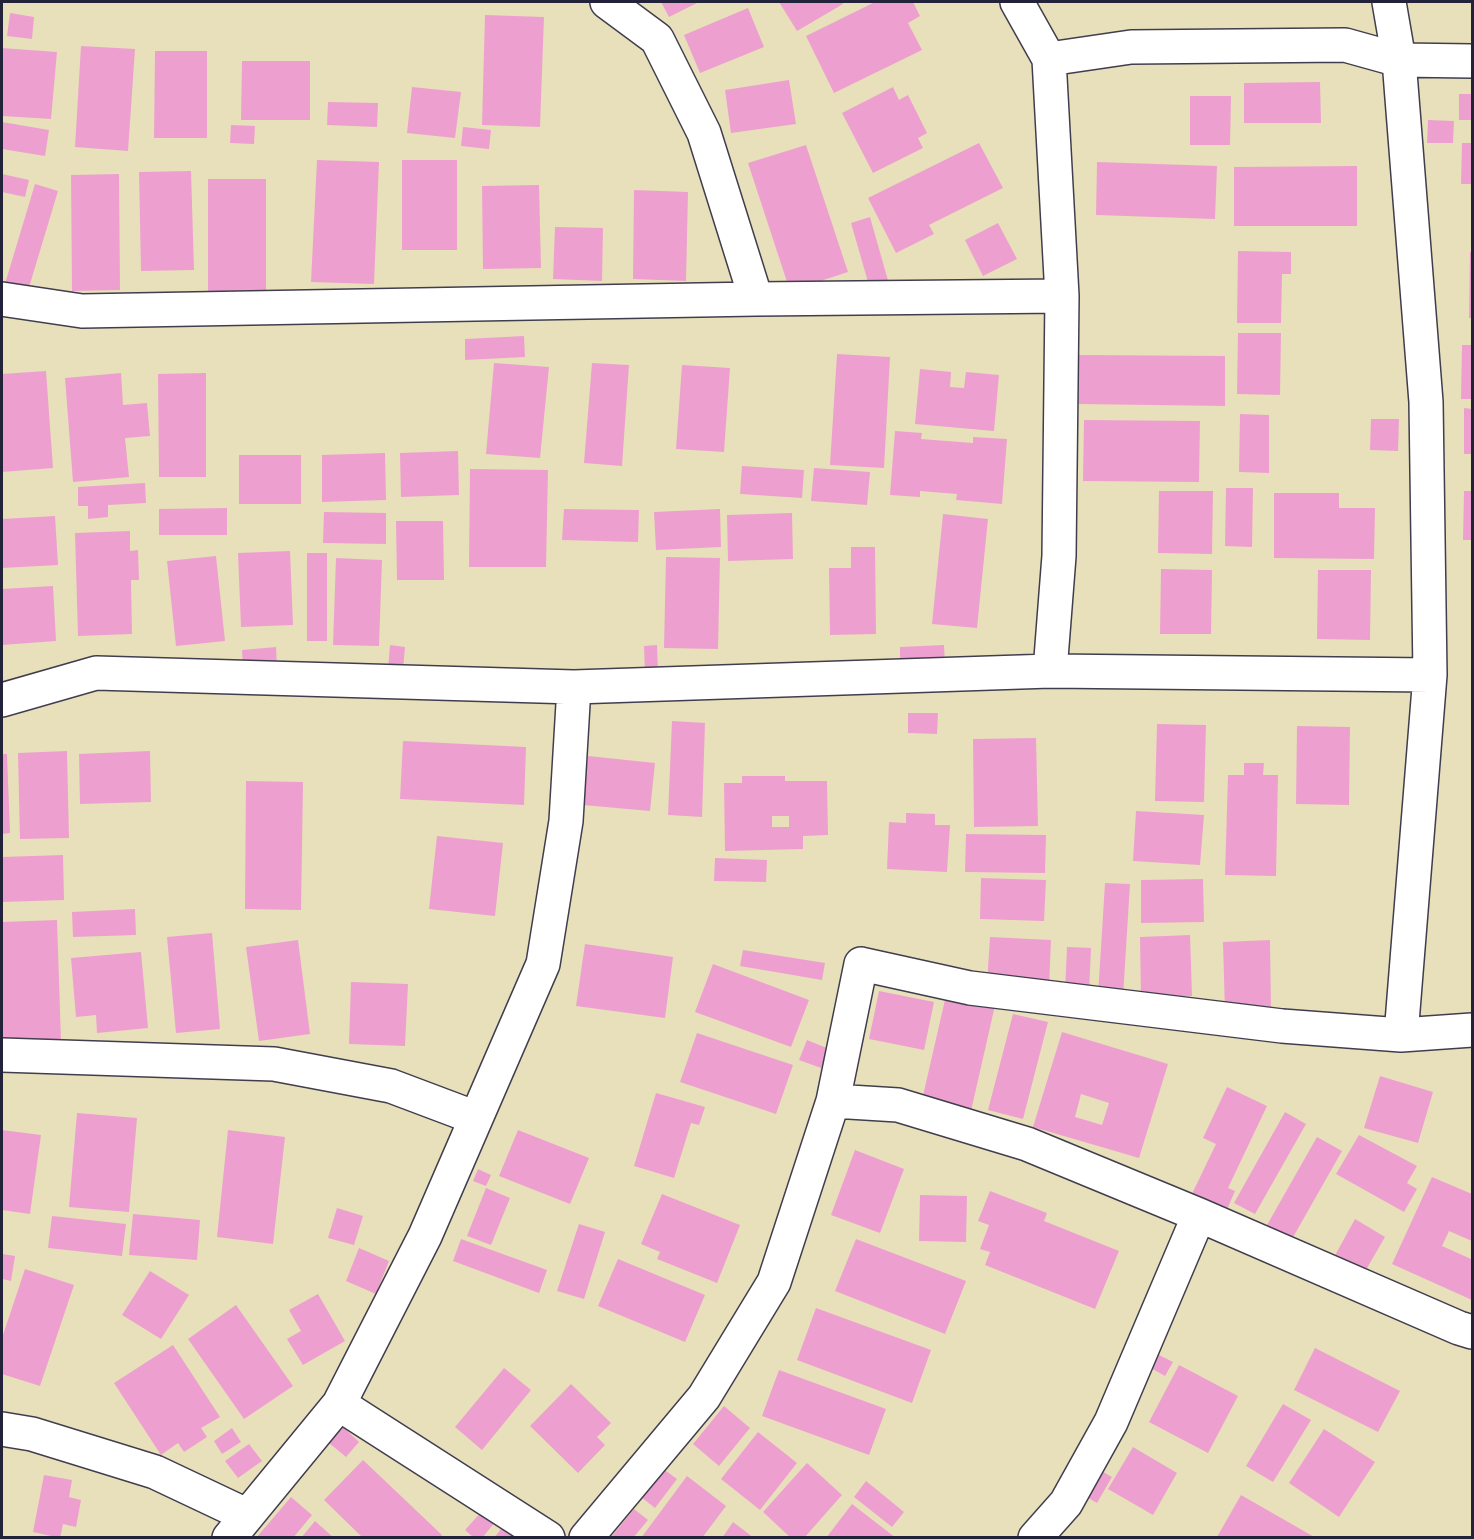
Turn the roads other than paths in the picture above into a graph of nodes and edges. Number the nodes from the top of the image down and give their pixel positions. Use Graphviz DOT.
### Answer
graph roads {
  1 [pos="608,2"];
  2 [pos="1017,2"];
  3 [pos="1389,2"];
  4 [pos="1049,59"];
  5 [pos="1399,60"];
  6 [pos="1473,61"];
  7 [pos="1062,296"];
  8 [pos="2,299"];
  9 [pos="756,299"];
  10 [pos="1050,671"];
  11 [pos="1430,675"];
  12 [pos="574,687"];
  13 [pos="2,697"];
  14 [pos="1473,1030"];
  15 [pos="1401,1035"];
  16 [pos="2,1055"];
  17 [pos="833,1101"];
  18 [pos="476,1118"];
  19 [pos="1198,1215"];
  20 [pos="1473,1332"];
  21 [pos="339,1404"];
  22 [pos="2,1429"];
  23 [pos="238,1526"];
  24 [pos="548,1538"];
  25 [pos="586,1538"];
  26 [pos="1035,1538"];
  1 -- 9 [label="street"];
  2 -- 4 [label="street"];
  3 -- 5 [label="street"];
  4 -- 5 [label="street"];
  4 -- 7 [label="street"];
  5 -- 6 [label="street"];
  5 -- 11 [label="street"];
  7 -- 9 [label="street"];
  7 -- 10 [label="street"];
  8 -- 9 [label="street"];
  10 -- 11 [label="street"];
  10 -- 12 [label="street"];
  11 -- 15 [label="street"];
  12 -- 13 [label="street"];
  12 -- 18 [label="street"];
  14 -- 15 [label="street"];
  15 -- 17 [label="street"];
  16 -- 18 [label="street"];
  17 -- 19 [label="street"];
  17 -- 25 [label="street"];
  18 -- 21 [label="street"];
  19 -- 20 [label="street"];
  19 -- 26 [label="street"];
  21 -- 23 [label="street"];
  21 -- 24 [label="street"];
  22 -- 23 [label="street"];
}
